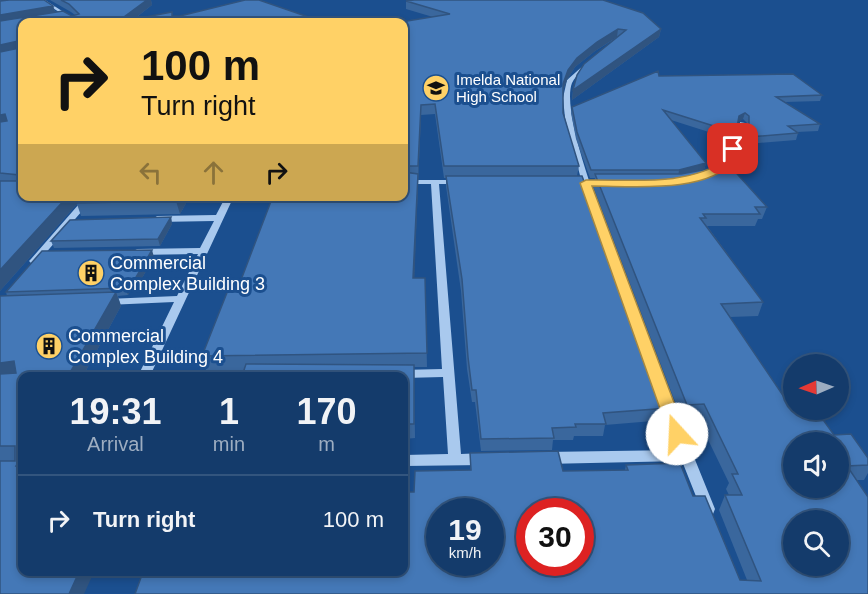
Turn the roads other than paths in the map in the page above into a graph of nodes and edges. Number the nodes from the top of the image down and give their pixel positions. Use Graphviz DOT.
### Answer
graph roads {
  1 [pos="42,0"];
  2 [pos="31,2"];
  3 [pos="68,15"];
  4 [pos="56,17"];
  5 [pos="72,18"];
  6 [pos="602,53"];
  7 [pos="742,123"];
  8 [pos="705,175"];
  9 [pos="408,182"];
  10 [pos="435,182"];
  11 [pos="470,182"];
  12 [pos="87,201"];
  13 [pos="228,201"];
  14 [pos="220,218"];
  15 [pos="151,219"];
  16 [pos="81,220"];
  17 [pos="70,221"];
  18 [pos="205,251"];
  19 [pos="123,252"];
  20 [pos="41,253"];
  21 [pos="53,253"];
  22 [pos="27,269"];
  23 [pos="181,299"];
  24 [pos="91,302"];
  25 [pos="637,325"];
  26 [pos="146,372"];
  27 [pos="447,373"];
  28 [pos="408,374"];
  29 [pos="661,390"];
  30 [pos="685,455"];
  31 [pos="536,458"];
  32 [pos="501,459"];
  33 [pos="408,460"];
  34 [pos="455,460"];
  35 [pos="712,519"];
  1 -- 2 [label="street"];
  1 -- 3 [label="street"];
  3 -- 4 [label="street"];
  3 -- 5 [label="street"];
  6 -- 25 [label="street"];
  7 -- 8 [label="street"];
  9 -- 10 [label="street"];
  10 -- 11 [label="street"];
  10 -- 27 [label="street"];
  12 -- 17 [label="street"];
  13 -- 14 [label="street"];
  14 -- 15 [label="street"];
  14 -- 18 [label="street"];
  16 -- 17 [label="street"];
  17 -- 20 [label="street"];
  18 -- 19 [label="street"];
  18 -- 23 [label="street"];
  20 -- 21 [label="street"];
  20 -- 22 [label="street"];
  23 -- 24 [label="street"];
  23 -- 26 [label="street"];
  27 -- 28 [label="street"];
  27 -- 34 [label="street"];
  29 -- 30 [label="street"];
  30 -- 31 [label="street"];
  30 -- 35 [label="street"];
  32 -- 34 [label="street"];
  33 -- 34 [label="street"];
}
